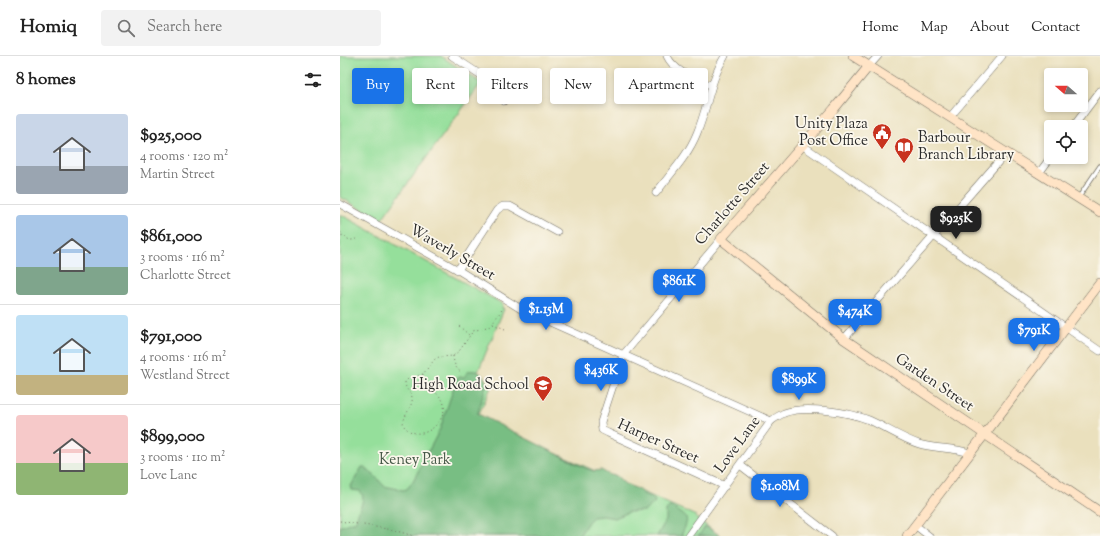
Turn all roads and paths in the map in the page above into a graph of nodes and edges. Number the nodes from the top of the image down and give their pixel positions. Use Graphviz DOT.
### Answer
graph roads {
  1 [pos="452,56"];
  2 [pos="667,56"];
  3 [pos="725,56"];
  4 [pos="853,56"];
  5 [pos="878,56"];
  6 [pos="1002,56"];
  7 [pos="869,66"];
  8 [pos="477,72"];
  9 [pos="711,85"];
  10 [pos="1100,91"];
  11 [pos="950,117"];
  12 [pos="1078,120"];
  13 [pos="802,145"];
  14 [pos="1006,152"];
  15 [pos="1046,164"];
  16 [pos="1100,166"];
  17 [pos="1039,173"];
  18 [pos="656,193"];
  19 [pos="1078,198"];
  20 [pos="340,204"];
  21 [pos="1100,212"];
  22 [pos="340,232"];
  23 [pos="557,232"];
  24 [pos="934,236"];
  25 [pos="358,238"];
  26 [pos="721,239"];
  27 [pos="458,270"];
  28 [pos="1100,283"];
  29 [pos="508,301"];
  30 [pos="493,324"];
  31 [pos="459,326"];
  32 [pos="1066,327"];
  33 [pos="505,329"];
  34 [pos="470,335"];
  35 [pos="844,338"];
  36 [pos="1100,351"];
  37 [pos="622,355"];
  38 [pos="453,356"];
  39 [pos="462,373"];
  40 [pos="422,374"];
  41 [pos="771,421"];
  42 [pos="602,430"];
  43 [pos="985,434"];
  44 [pos="970,453"];
  45 [pos="740,465"];
  46 [pos="724,486"];
  47 [pos="1100,512"];
  48 [pos="340,521"];
  49 [pos="915,526"];
  50 [pos="414,536"];
  51 [pos="688,536"];
  52 [pos="832,536"];
  53 [pos="907,536"];
  54 [pos="929,536"];
  1 -- 8 [label="street"];
  2 -- 9 [label="street"];
  3 -- 9 [label="street"];
  4 -- 7 [label="street"];
  5 -- 7 [label="street"];
  6 -- 11 [label="street"];
  7 -- 11 [label="street"];
  7 -- 13 [label="street, Charlotte Street"];
  9 -- 18 [label="street"];
  10 -- 12 [label="street"];
  11 -- 14 [label="street"];
  13 -- 24 [label="street"];
  13 -- 26 [label="street, Charlotte Street"];
  14 -- 17 [label="street"];
  14 -- 24 [label="street"];
  15 -- 17 [label="street"];
  16 -- 19 [label="lane"];
  17 -- 19 [label="street"];
  19 -- 21 [label="street"];
  20 -- 27 [label="street, Waverly Street"];
  22 -- 25 [label="path"];
  23 -- 27 [label="street"];
  24 -- 32 [label="street"];
  24 -- 35 [label="street"];
  26 -- 35 [label="street, Garden Street"];
  26 -- 37 [label="street, Charlotte Street"];
  27 -- 29 [label="street, Waverly Street"];
  28 -- 32 [label="street"];
  29 -- 30 [label="path"];
  29 -- 37 [label="street, Waverly Street"];
  30 -- 33 [label="path"];
  30 -- 34 [label="path"];
  31 -- 34 [label="path"];
  32 -- 36 [label="street"];
  32 -- 43 [label="street"];
  34 -- 38 [label="path"];
  35 -- 43 [label="street, Garden Street"];
  37 -- 41 [label="street, Waverly Street"];
  37 -- 42 [label="street, Charlotte Street"];
  38 -- 39 [label="path"];
  38 -- 40 [label="path"];
  40 -- 40 [label="path"];
  41 -- 44 [label="street, Love Lane"];
  41 -- 45 [label="street, Love Lane"];
  42 -- 46 [label="street, Harper Street"];
  43 -- 44 [label="street"];
  43 -- 47 [label="street, Garden Street"];
  44 -- 49 [label="street"];
  45 -- 46 [label="street, Love Lane"];
  45 -- 52 [label="street"];
  46 -- 51 [label="street, Love Lane"];
  48 -- 50 [label="path"];
  49 -- 53 [label="street"];
  49 -- 54 [label="street"];
}
